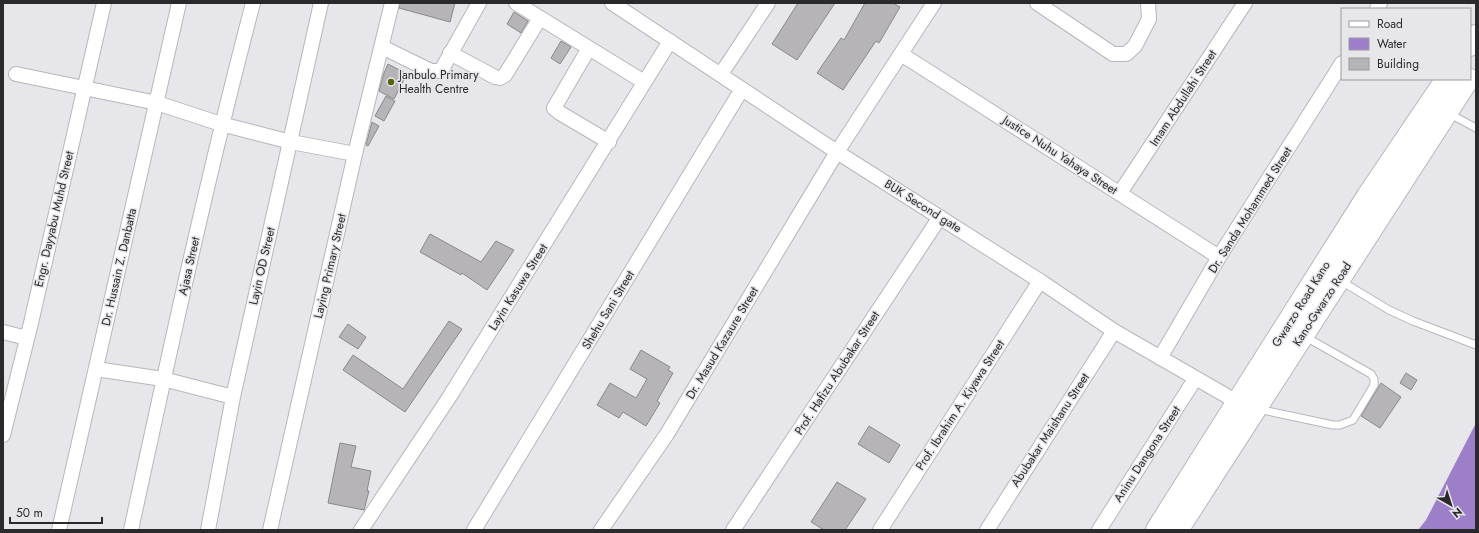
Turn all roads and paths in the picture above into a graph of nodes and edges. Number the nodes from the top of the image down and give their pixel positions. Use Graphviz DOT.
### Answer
graph roads {
  1 [pos="104,3"];
  2 [pos="179,3"];
  3 [pos="253,3"];
  4 [pos="321,3"];
  5 [pos="392,3"];
  6 [pos="479,3"];
  7 [pos="516,3"];
  8 [pos="612,3"];
  9 [pos="768,3"];
  10 [pos="934,3"];
  11 [pos="1037,3"];
  12 [pos="1148,3"];
  13 [pos="1245,3"];
  14 [pos="627,7"];
  15 [pos="540,18"];
  16 [pos="670,41"];
  17 [pos="382,47"];
  18 [pos="589,48"];
  19 [pos="450,53"];
  20 [pos="901,54"];
  21 [pos="1341,65"];
  22 [pos="16,74"];
  23 [pos="721,74"];
  24 [pos="1446,80"];
  25 [pos="1467,80"];
  26 [pos="644,82"];
  27 [pos="84,89"];
  28 [pos="742,89"];
  29 [pos="157,103"];
  30 [pos="1446,112"];
  31 [pos="221,124"];
  32 [pos="1476,128"];
  33 [pos="290,142"];
  34 [pos="609,142"];
  35 [pos="837,152"];
  36 [pos="356,154"];
  37 [pos="1120,193"];
  38 [pos="940,217"];
  39 [pos="1219,257"];
  40 [pos="1338,279"];
  41 [pos="1040,280"];
  42 [pos="1114,331"];
  43 [pos="3,332"];
  44 [pos="1302,335"];
  45 [pos="28,338"];
  46 [pos="1476,345"];
  47 [pos="1160,358"];
  48 [pos="96,369"];
  49 [pos="163,379"];
  50 [pos="1195,379"];
  51 [pos="233,397"];
  52 [pos="1247,406"];
  53 [pos="3,435"];
  54 [pos="59,530"];
  55 [pos="131,530"];
  56 [pos="208,530"];
  57 [pos="270,530"];
  58 [pos="361,530"];
  59 [pos="474,530"];
  60 [pos="601,530"];
  61 [pos="733,530"];
  62 [pos="880,530"];
  63 [pos="987,530"];
  64 [pos="1098,530"];
  65 [pos="1157,530"];
  66 [pos="1177,530"];
  1 -- 27 [label="street, Engr. Dayyabu Muhd Street"];
  2 -- 29 [label="street, Dr. Hussain Z. Danbatta"];
  3 -- 31 [label="street, Ajasa Street"];
  4 -- 33 [label="street, Layin OD Street"];
  5 -- 17 [label="street, Laying Primary Street"];
  6 -- 19 [label="street"];
  7 -- 15 [label="street"];
  8 -- 14 [label="street, BUK Second gate"];
  9 -- 23 [label="street"];
  10 -- 20 [label="street, Dr. Masud Kazaure Street"];
  11 -- 12 [label="street"];
  13 -- 37 [label="street, Imam Abdullahi Street"];
  14 -- 16 [label="street, BUK Second gate"];
  15 -- 18 [label="street"];
  15 -- 19 [label="street"];
  16 -- 23 [label="street, BUK Second gate"];
  16 -- 26 [label="street, Layin Kasuwa Street"];
  17 -- 19 [label="street"];
  17 -- 36 [label="street, Laying Primary Street"];
  18 -- 26 [label="street"];
  18 -- 34 [label="street"];
  20 -- 35 [label="street, Dr. Masud Kazaure Street"];
  20 -- 37 [label="street, Justice Nuhu Yahaya Street"];
  21 -- 39 [label="street, Dr. Sanda Mohammed Street"];
  22 -- 27 [label="street"];
  23 -- 28 [label="street, BUK Second gate"];
  24 -- 52 [label="main road, Gwarzo Road Kano"];
  25 -- 30 [label="main road, Kano-Gwarzo Road"];
  26 -- 34 [label="street, Layin Kasuwa Street"];
  27 -- 29 [label="street"];
  27 -- 45 [label="street, Engr. Dayyabu Muhd Street"];
  28 -- 35 [label="street, BUK Second gate"];
  28 -- 59 [label="street, Shehu Sani Street"];
  29 -- 31 [label="street"];
  29 -- 48 [label="street, Dr. Hussain Z. Danbatta"];
  30 -- 32 [label="lane"];
  30 -- 40 [label="main road, Kano-Gwarzo Road"];
  31 -- 33 [label="street"];
  31 -- 49 [label="street, Ajasa Street"];
  33 -- 36 [label="street"];
  33 -- 51 [label="street, Layin OD Street"];
  34 -- 58 [label="street, Layin Kasuwa Street"];
  35 -- 38 [label="street, BUK Second gate"];
  35 -- 60 [label="street, Dr. Masud Kazaure Street"];
  36 -- 57 [label="street, Laying Primary Street"];
  37 -- 39 [label="street, Justice Nuhu Yahaya Street"];
  38 -- 41 [label="street, BUK Second gate"];
  38 -- 61 [label="street, Prof. Hafizu Abubakar Street"];
  39 -- 47 [label="street, Dr. Sanda Mohammed Street"];
  40 -- 44 [label="main road, Kano-Gwarzo Road"];
  40 -- 46 [label="lane"];
  41 -- 42 [label="street, BUK Second gate"];
  41 -- 62 [label="street, Prof. Ibrahim A. Kiyawa Street"];
  42 -- 47 [label="street, BUK Second gate"];
  42 -- 63 [label="street, Abubakar Maishanu Street"];
  43 -- 45 [label="street"];
  44 -- 52 [label="main road, Kano-Gwarzo Road"];
  44 -- 52 [label="lane"];
  45 -- 53 [label="street, Engr. Dayyabu Muhd Street"];
  47 -- 50 [label="street, BUK Second gate"];
  48 -- 49 [label="street"];
  48 -- 54 [label="street, Dr. Hussain Z. Danbatta"];
  49 -- 51 [label="street"];
  49 -- 55 [label="street, Ajasa Street"];
  50 -- 52 [label="street, BUK Second gate"];
  50 -- 64 [label="street, Aninu Dangona Street"];
  51 -- 56 [label="street, Layin OD Street"];
  52 -- 65 [label="main road, Gwarzo Road Kano"];
  52 -- 66 [label="main road, Kano-Gwarzo Road"];
}
